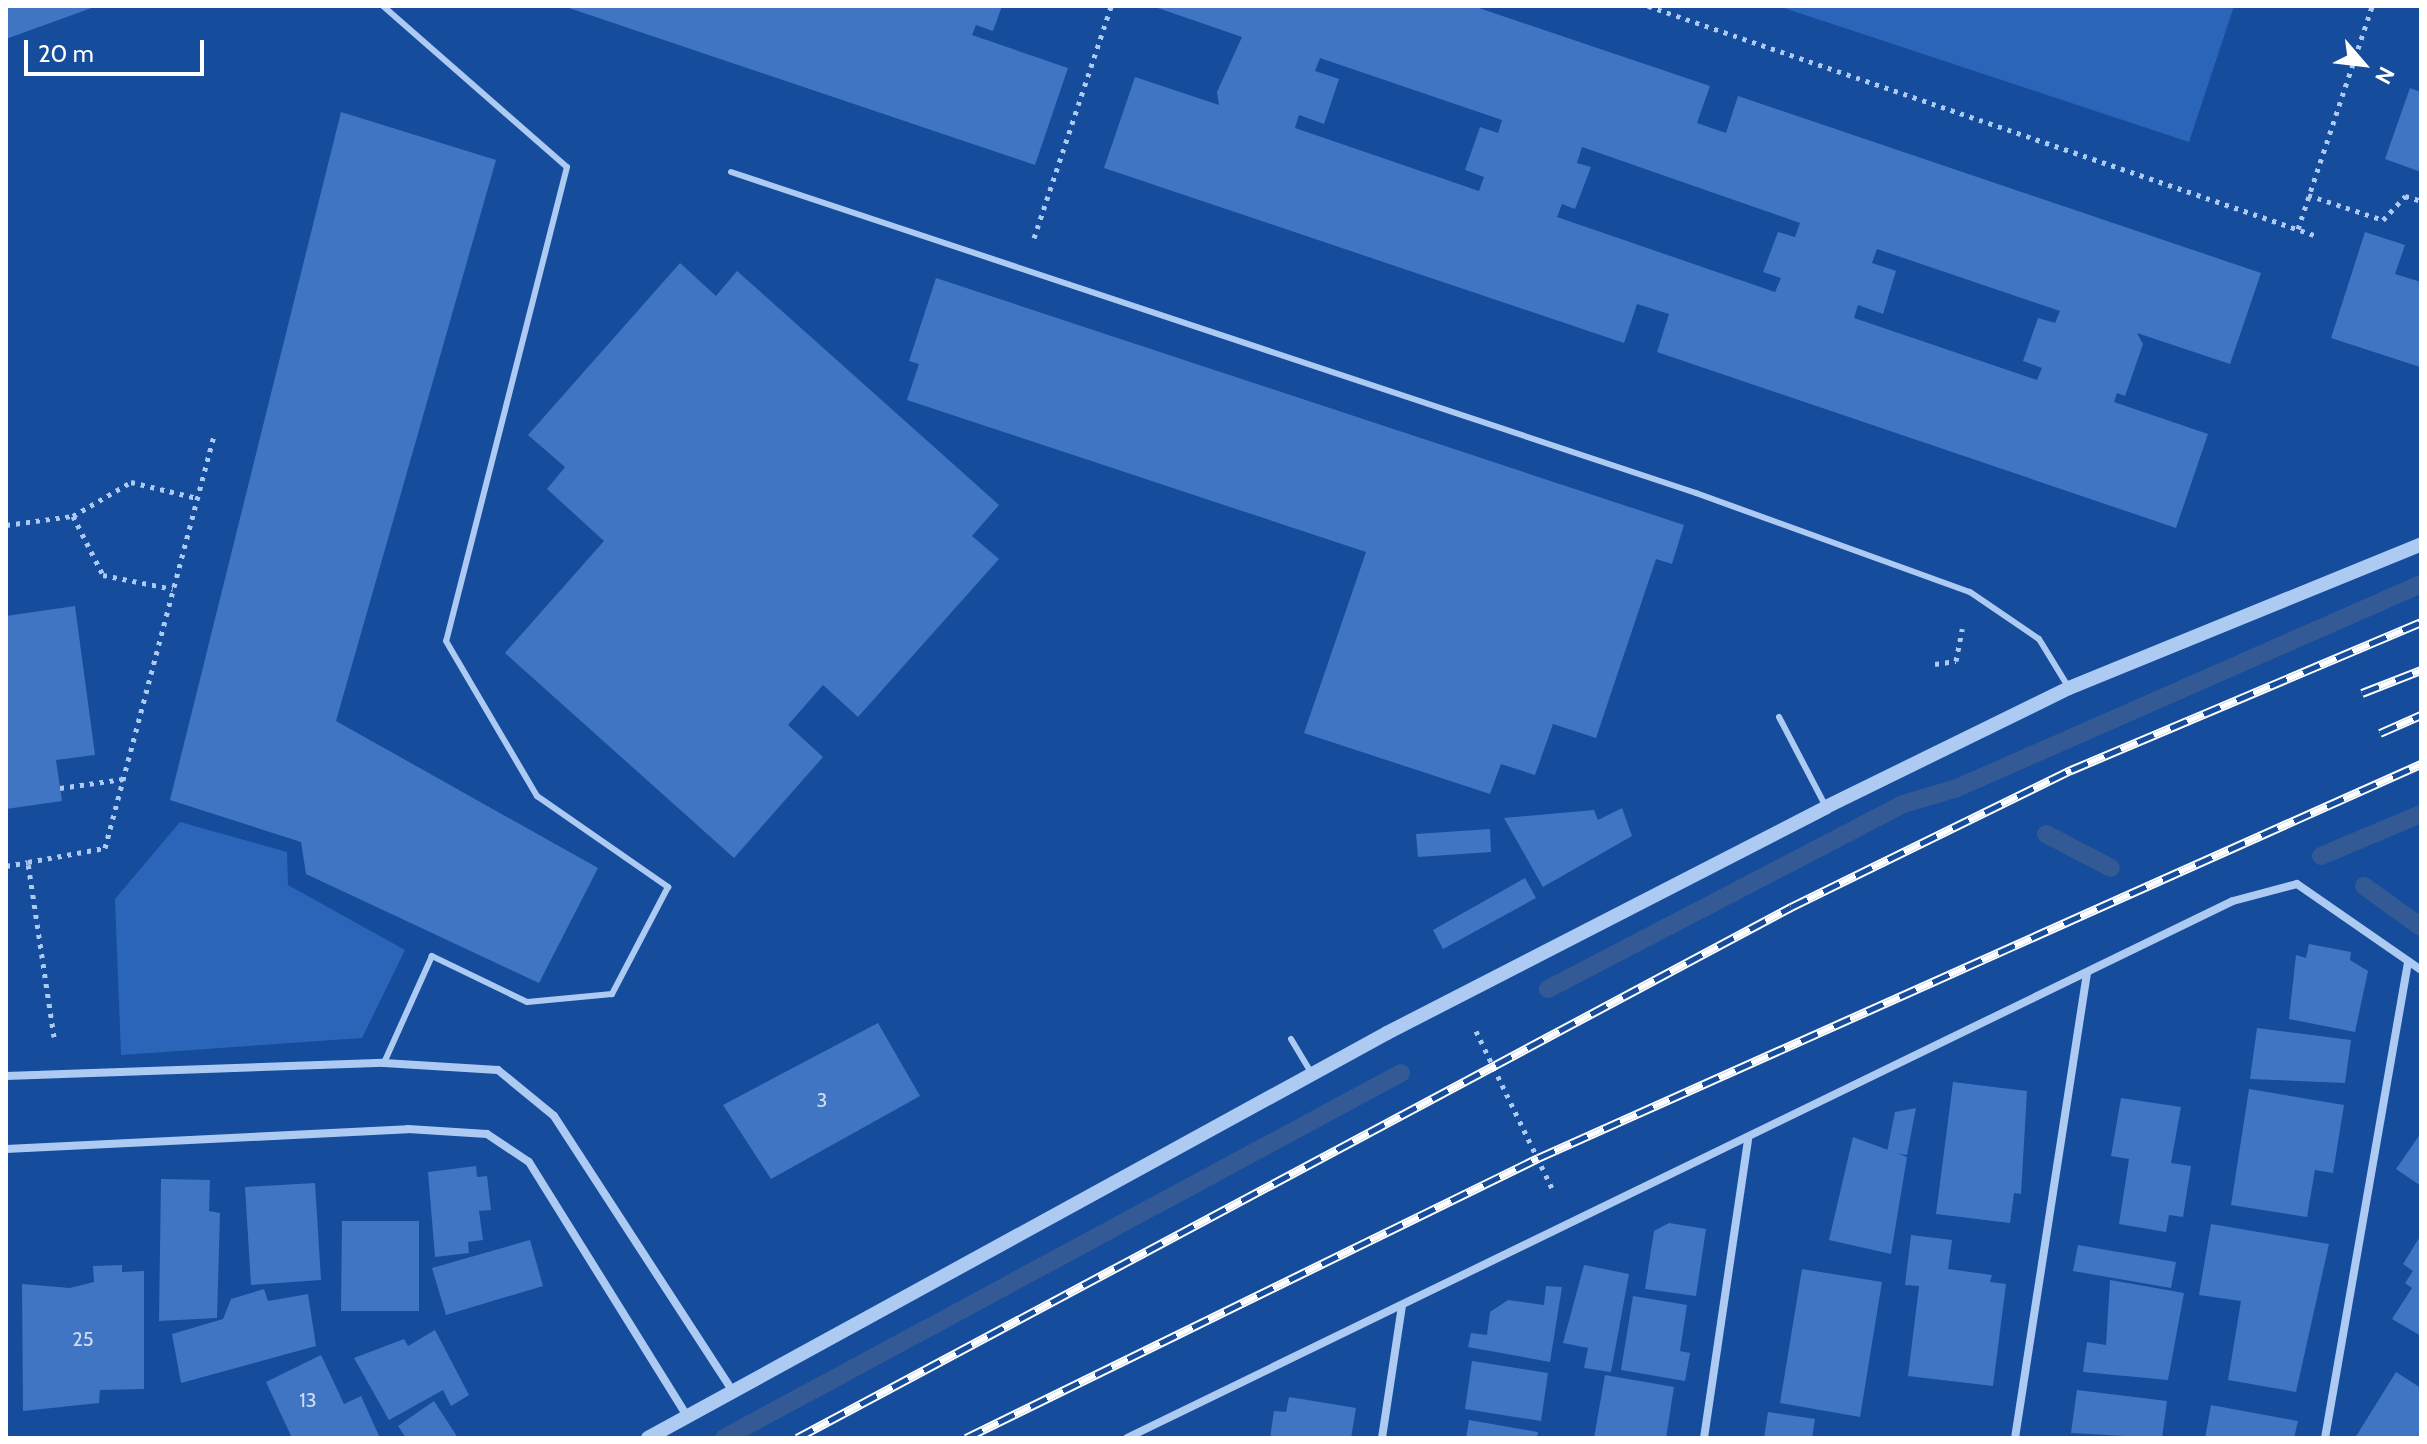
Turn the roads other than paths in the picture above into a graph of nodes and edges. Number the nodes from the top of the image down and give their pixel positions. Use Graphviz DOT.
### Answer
graph roads {
  1 [pos="383,6"];
  2 [pos="731,172"];
  3 [pos="2421,544"];
  4 [pos="2069,688"];
  5 [pos="1779,717"];
  6 [pos="1826,807"];
  7 [pos="2408,961"];
  8 [pos="2421,970"];
  9 [pos="2087,975"];
  10 [pos="1291,1039"];
  11 [pos="384,1063"];
  12 [pos="1313,1075"];
  13 [pos="6,1076"];
  14 [pos="1748,1140"];
  15 [pos="6,1149"];
  16 [pos="1402,1305"];
  17 [pos="733,1392"];
  18 [pos="688,1417"];
  19 [pos="648,1438"];
  20 [pos="1127,1438"];
  21 [pos="1382,1438"];
  22 [pos="1704,1438"];
  23 [pos="2015,1438"];
  24 [pos="2325,1438"];
  1 -- 11 [label="lane"];
  2 -- 4 [label="lane"];
  3 -- 4 [label="street"];
  4 -- 6 [label="street"];
  5 -- 6 [label="lane"];
  6 -- 12 [label="street"];
  7 -- 8 [label="street"];
  7 -- 9 [label="street"];
  7 -- 24 [label="street"];
  9 -- 14 [label="street"];
  9 -- 23 [label="street"];
  10 -- 12 [label="lane"];
  11 -- 13 [label="street"];
  11 -- 17 [label="street"];
  12 -- 17 [label="street"];
  14 -- 16 [label="street"];
  14 -- 22 [label="street"];
  15 -- 18 [label="street"];
  16 -- 20 [label="street"];
  16 -- 21 [label="street"];
  17 -- 18 [label="street"];
  18 -- 19 [label="street"];
}
